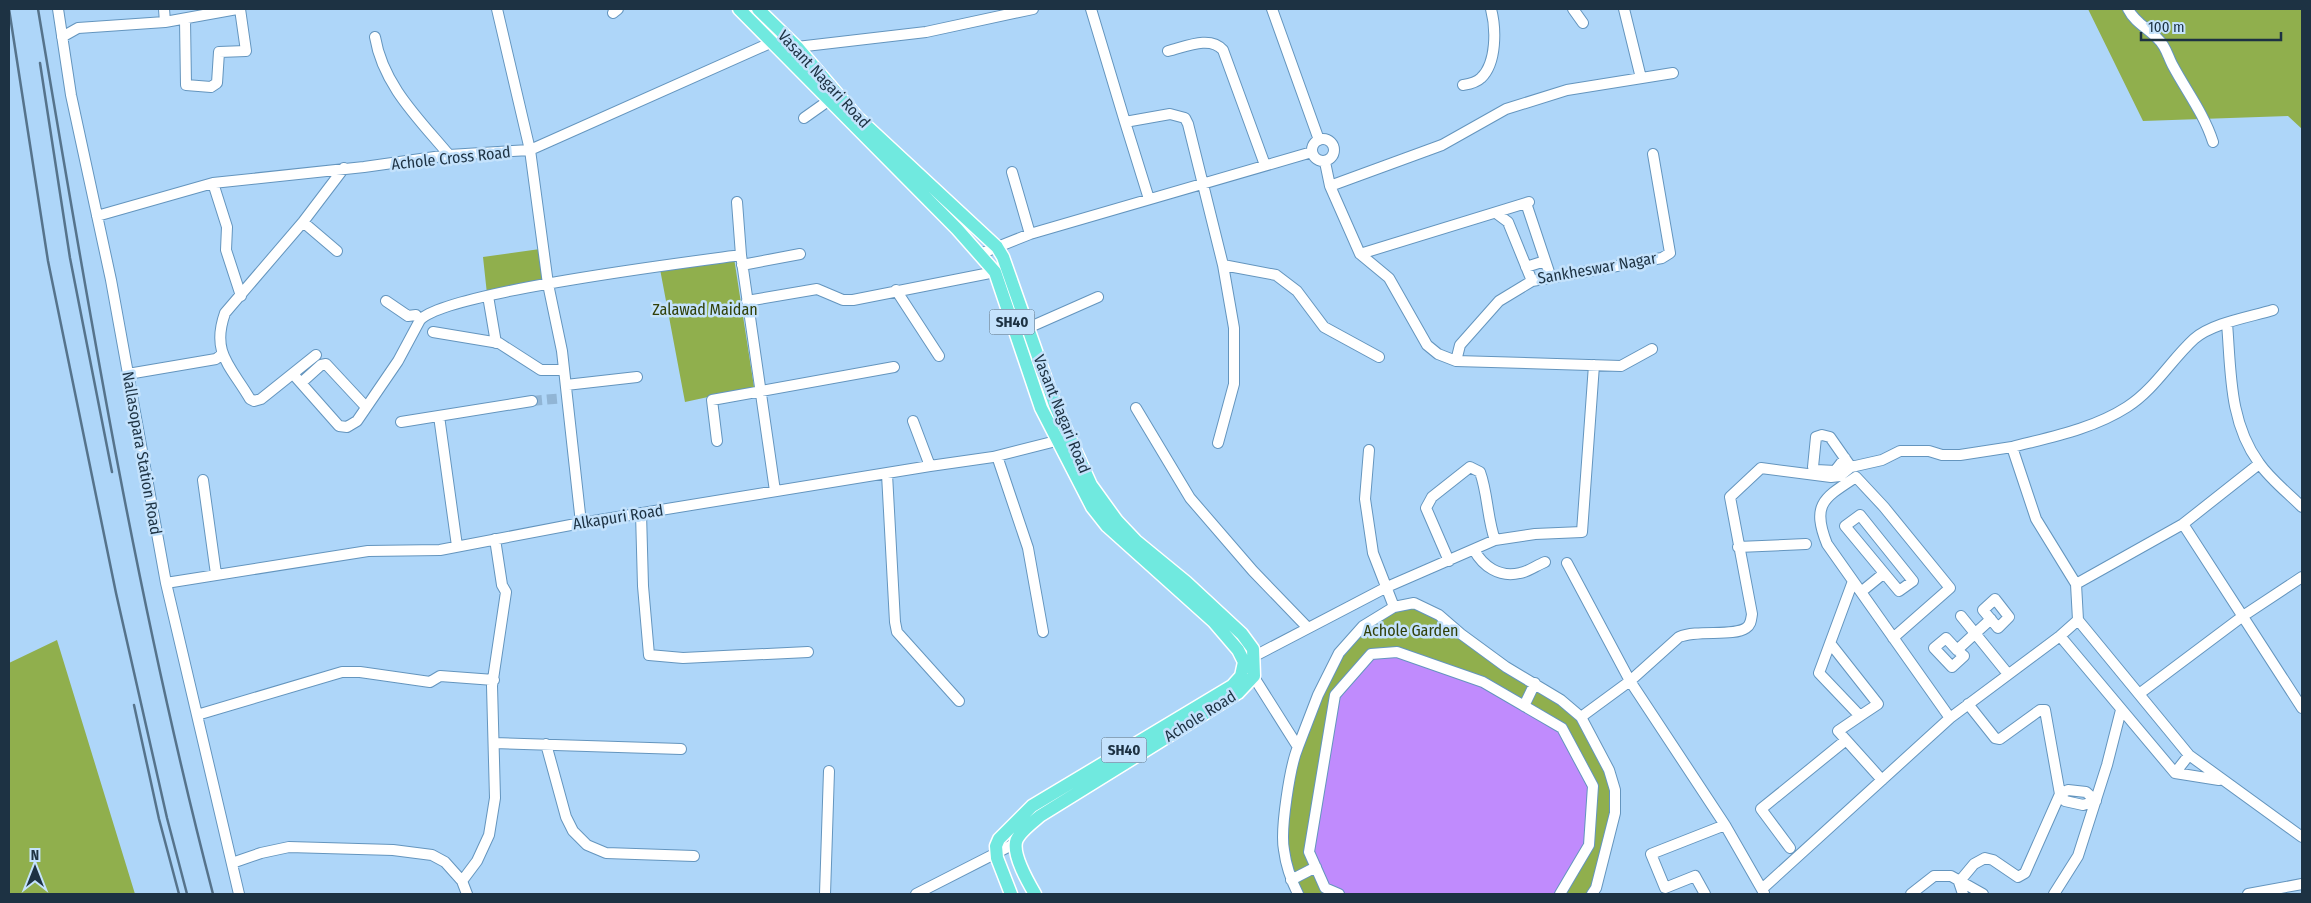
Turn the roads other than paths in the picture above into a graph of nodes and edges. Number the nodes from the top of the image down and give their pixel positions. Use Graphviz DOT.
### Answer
graph roads {
  1 [pos="58,9"];
  2 [pos="164,9"];
  3 [pos="239,9"];
  4 [pos="497,9"];
  5 [pos="738,9"];
  6 [pos="758,9"];
  7 [pos="1033,9"];
  8 [pos="1090,9"];
  9 [pos="1272,9"];
  10 [pos="1491,9"];
  11 [pos="1572,9"];
  12 [pos="1624,9"];
  13 [pos="2128,9"];
  14 [pos="185,20"];
  15 [pos="165,22"];
  16 [pos="1583,24"];
  17 [pos="786,36"];
  18 [pos="62,37"];
  19 [pos="375,37"];
  20 [pos="774,42"];
  21 [pos="798,47"];
  22 [pos="1168,51"];
  23 [pos="783,53"];
  24 [pos="1673,73"];
  25 [pos="1641,78"];
  26 [pos="1463,85"];
  27 [pos="828,101"];
  28 [pos="804,118"];
  29 [pos="1125,122"];
  30 [pos="1319,140"];
  31 [pos="2213,142"];
  32 [pos="530,150"];
  33 [pos="1312,152"];
  34 [pos="1653,154"];
  35 [pos="449,155"];
  36 [pos="1325,162"];
  37 [pos="1265,165"];
  38 [pos="344,168"];
  39 [pos="1012,172"];
  40 [pos="213,183"];
  41 [pos="1201,184"];
  42 [pos="1330,186"];
  43 [pos="1149,199"];
  44 [pos="737,202"];
  45 [pos="1496,213"];
  46 [pos="97,216"];
  47 [pos="303,222"];
  48 [pos="1030,234"];
  49 [pos="997,247"];
  50 [pos="337,251"];
  51 [pos="800,254"];
  52 [pos="980,254"];
  53 [pos="1360,254"];
  54 [pos="741,260"];
  55 [pos="1545,261"];
  56 [pos="1223,265"];
  57 [pos="1526,267"];
  58 [pos="995,272"];
  59 [pos="1551,278"];
  60 [pos="1532,281"];
  61 [pos="548,284"];
  62 [pos="896,290"];
  63 [pos="241,296"];
  64 [pos="488,296"];
  65 [pos="1098,297"];
  66 [pos="386,301"];
  67 [pos="747,301"];
  68 [pos="2273,310"];
  69 [pos="420,320"];
  70 [pos="2227,323"];
  71 [pos="1028,328"];
  72 [pos="433,332"];
  73 [pos="1016,334"];
  74 [pos="496,343"];
  75 [pos="1652,349"];
  76 [pos="222,354"];
  77 [pos="316,354"];
  78 [pos="939,356"];
  79 [pos="1379,357"];
  80 [pos="1456,361"];
  81 [pos="1594,365"];
  82 [pos="894,367"];
  83 [pos="564,370"];
  84 [pos="128,374"];
  85 [pos="293,374"];
  86 [pos="637,376"];
  87 [pos="301,383"];
  88 [pos="566,385"];
  89 [pos="759,390"];
  90 [pos="532,400"];
  91 [pos="366,407"];
  92 [pos="1136,408"];
  93 [pos="438,416"];
  94 [pos="913,421"];
  95 [pos="402,422"];
  96 [pos="1063,439"];
  97 [pos="718,441"];
  98 [pos="1218,443"];
  99 [pos="2012,447"];
  100 [pos="1369,450"];
  101 [pos="997,456"];
  102 [pos="2259,464"];
  103 [pos="930,466"];
  104 [pos="887,474"];
  105 [pos="203,480"];
  106 [pos="775,491"];
  107 [pos="2302,506"];
  108 [pos="641,513"];
  109 [pos="581,523"];
  110 [pos="2183,524"];
  111 [pos="495,539"];
  112 [pos="1494,540"];
  113 [pos="1806,544"];
  114 [pos="457,546"];
  115 [pos="1738,548"];
  116 [pos="1474,550"];
  117 [pos="1449,560"];
  118 [pos="1545,562"];
  119 [pos="1567,563"];
  120 [pos="216,574"];
  121 [pos="1883,574"];
  122 [pos="2302,577"];
  123 [pos="1853,581"];
  124 [pos="166,583"];
  125 [pos="2076,584"];
  126 [pos="1387,588"];
  127 [pos="1861,592"];
  128 [pos="1394,607"];
  129 [pos="1961,616"];
  130 [pos="2243,616"];
  131 [pos="1991,619"];
  132 [pos="2078,620"];
  133 [pos="1308,628"];
  134 [pos="1043,632"];
  135 [pos="1976,634"];
  136 [pos="2060,636"];
  137 [pos="1893,638"];
  138 [pos="1830,643"];
  139 [pos="1958,650"];
  140 [pos="808,652"];
  141 [pos="1249,659"];
  142 [pos="2008,674"];
  143 [pos="1254,676"];
  144 [pos="494,680"];
  145 [pos="1630,681"];
  146 [pos="1535,683"];
  147 [pos="2139,694"];
  148 [pos="959,701"];
  149 [pos="1968,704"];
  150 [pos="1524,706"];
  151 [pos="2302,708"];
  152 [pos="2121,710"];
  153 [pos="197,715"];
  154 [pos="1860,716"];
  155 [pos="1582,717"];
  156 [pos="1950,718"];
  157 [pos="1846,740"];
  158 [pos="494,743"];
  159 [pos="546,744"];
  160 [pos="1298,747"];
  161 [pos="681,749"];
  162 [pos="2189,755"];
  163 [pos="829,771"];
  164 [pos="2174,774"];
  165 [pos="1882,780"];
  166 [pos="2221,780"];
  167 [pos="2060,794"];
  168 [pos="2096,801"];
  169 [pos="1725,825"];
  170 [pos="2302,837"];
  171 [pos="1016,843"];
  172 [pos="1790,848"];
  173 [pos="996,853"];
  174 [pos="694,856"];
  175 [pos="232,863"];
  176 [pos="1316,867"];
  177 [pos="1291,880"];
  178 [pos="462,881"];
  179 [pos="1959,882"];
  180 [pos="2302,884"];
  181 [pos="1763,892"];
  182 [pos="239,894"];
  183 [pos="467,894"];
  184 [pos="825,894"];
  185 [pos="916,894"];
  186 [pos="1011,894"];
  187 [pos="1035,894"];
  188 [pos="1298,894"];
  189 [pos="1339,894"];
  190 [pos="1560,894"];
  191 [pos="1592,894"];
  192 [pos="1705,894"];
  193 [pos="1911,894"];
  194 [pos="1961,894"];
  195 [pos="1983,894"];
  196 [pos="2054,894"];
  197 [pos="2248,894"];
  1 -- 18 [label="street, Nallasopara Station Road"];
  2 -- 15 [label="street"];
  3 -- 14 [label="street"];
  3 -- 14 [label="street"];
  4 -- 32 [label="street"];
  5 -- 20 [label="main road, Vasant Nagari Road / SH40"];
  6 -- 17 [label="main road, Vasant Nagari Road / SH40"];
  7 -- 21 [label="street"];
  8 -- 29 [label="street"];
  9 -- 30 [label="street"];
  10 -- 26 [label="street"];
  11 -- 16 [label="street"];
  12 -- 25 [label="street"];
  13 -- 31 [label="street"];
  14 -- 15 [label="street"];
  15 -- 18 [label="street"];
  17 -- 20 [label="street, Achole Cross Road"];
  17 -- 21 [label="main road, Vasant Nagari Road / SH40"];
  18 -- 46 [label="street, Nallasopara Station Road"];
  19 -- 35 [label="street"];
  20 -- 23 [label="main road, Vasant Nagari Road / SH40"];
  20 -- 32 [label="street, Achole Cross Road"];
  21 -- 23 [label="street"];
  21 -- 49 [label="main road, Vasant Nagari Road / SH40"];
  22 -- 37 [label="street"];
  23 -- 27 [label="main road, Vasant Nagari Road / SH40"];
  24 -- 25 [label="street"];
  25 -- 42 [label="street"];
  27 -- 28 [label="street"];
  27 -- 52 [label="main road, Vasant Nagari Road / SH40"];
  29 -- 41 [label="street"];
  29 -- 43 [label="street"];
  30 -- 33 [label="street"];
  30 -- 36 [label="street"];
  32 -- 35 [label="street, Achole Cross Road"];
  32 -- 61 [label="street"];
  33 -- 36 [label="street"];
  33 -- 37 [label="street"];
  34 -- 59 [label="street, Sankheswar Nagar"];
  35 -- 38 [label="street, Achole Cross Road"];
  36 -- 42 [label="street"];
  37 -- 41 [label="street"];
  38 -- 40 [label="street, Achole Cross Road"];
  38 -- 47 [label="street"];
  39 -- 48 [label="street"];
  40 -- 46 [label="street, Achole Cross Road"];
  40 -- 63 [label="street"];
  41 -- 43 [label="street"];
  41 -- 56 [label="street"];
  42 -- 53 [label="street"];
  43 -- 48 [label="street"];
  44 -- 54 [label="street"];
  45 -- 53 [label="street"];
  45 -- 55 [label="street"];
  45 -- 57 [label="street, Sankheswar Nagar"];
  46 -- 84 [label="street, Nallasopara Station Road"];
  47 -- 50 [label="street"];
  47 -- 63 [label="street"];
  48 -- 49 [label="street"];
  49 -- 52 [label="street"];
  49 -- 71 [label="main road, Vasant Nagari Road / SH40"];
  51 -- 54 [label="street"];
  52 -- 58 [label="main road, Vasant Nagari Road / SH40"];
  53 -- 80 [label="street"];
  54 -- 61 [label="street"];
  54 -- 67 [label="street"];
  55 -- 57 [label="street"];
  55 -- 59 [label="street"];
  56 -- 79 [label="street"];
  56 -- 98 [label="street"];
  57 -- 60 [label="street, Sankheswar Nagar"];
  58 -- 62 [label="street"];
  58 -- 73 [label="main road, Vasant Nagari Road / SH40"];
  59 -- 60 [label="street, Sankheswar Nagar"];
  60 -- 80 [label="street"];
  61 -- 64 [label="street"];
  61 -- 83 [label="street"];
  62 -- 67 [label="street"];
  62 -- 78 [label="street"];
  63 -- 76 [label="street"];
  64 -- 69 [label="street"];
  64 -- 74 [label="street"];
  65 -- 71 [label="street"];
  66 -- 69 [label="street"];
  67 -- 89 [label="street"];
  68 -- 70 [label="street"];
  69 -- 91 [label="street"];
  70 -- 99 [label="street"];
  70 -- 102 [label="street"];
  71 -- 73 [label="street"];
  71 -- 96 [label="main road, Vasant Nagari Road / SH40"];
  72 -- 74 [label="street"];
  73 -- 96 [label="main road, Vasant Nagari Road / SH40"];
  74 -- 83 [label="street"];
  75 -- 81 [label="street"];
  76 -- 84 [label="street"];
  76 -- 85 [label="street"];
  77 -- 85 [label="street"];
  80 -- 81 [label="street"];
  81 -- 112 [label="street"];
  82 -- 89 [label="street"];
  83 -- 88 [label="street"];
  84 -- 124 [label="street, Nallasopara Station Road"];
  85 -- 87 [label="street"];
  86 -- 88 [label="street"];
  87 -- 91 [label="street"];
  87 -- 91 [label="street"];
  88 -- 109 [label="street"];
  89 -- 97 [label="street"];
  89 -- 106 [label="street"];
  90 -- 93 [label="street"];
  92 -- 133 [label="street"];
  93 -- 95 [label="street"];
  93 -- 114 [label="street"];
  94 -- 103 [label="street"];
  96 -- 101 [label="street, Alkapuri Road"];
  96 -- 141 [label="main road, Vasant Nagari Road / SH40"];
  99 -- 115 [label="street"];
  99 -- 125 [label="street"];
  100 -- 126 [label="street"];
  101 -- 103 [label="street, Alkapuri Road"];
  101 -- 134 [label="street"];
  102 -- 107 [label="street"];
  102 -- 110 [label="street"];
  103 -- 104 [label="street, Alkapuri Road"];
  104 -- 106 [label="street, Alkapuri Road"];
  104 -- 148 [label="street"];
  105 -- 120 [label="street"];
  106 -- 108 [label="street, Alkapuri Road"];
  108 -- 109 [label="street, Alkapuri Road"];
  108 -- 140 [label="street"];
  109 -- 111 [label="street, Alkapuri Road"];
  110 -- 125 [label="street"];
  110 -- 130 [label="street"];
  111 -- 114 [label="street, Alkapuri Road"];
  111 -- 144 [label="street"];
  112 -- 116 [label="street"];
  112 -- 117 [label="street"];
  113 -- 115 [label="street"];
  114 -- 120 [label="street, Alkapuri Road"];
  115 -- 145 [label="street"];
  116 -- 117 [label="street"];
  116 -- 118 [label="street"];
  117 -- 126 [label="street"];
  119 -- 145 [label="street"];
  120 -- 124 [label="street, Alkapuri Road"];
  121 -- 121 [label="street"];
  121 -- 127 [label="street"];
  122 -- 130 [label="street"];
  123 -- 127 [label="street"];
  123 -- 137 [label="street"];
  123 -- 138 [label="street"];
  124 -- 153 [label="street, Nallasopara Station Road"];
  125 -- 132 [label="street"];
  126 -- 128 [label="street"];
  126 -- 133 [label="street"];
  127 -- 137 [label="street"];
  128 -- 146 [label="street"];
  128 -- 160 [label="street"];
  129 -- 135 [label="street"];
  130 -- 147 [label="street"];
  130 -- 151 [label="street"];
  131 -- 135 [label="street"];
  132 -- 136 [label="street"];
  132 -- 147 [label="street"];
  133 -- 141 [label="street"];
  135 -- 139 [label="street"];
  135 -- 142 [label="street"];
  136 -- 142 [label="street"];
  136 -- 152 [label="street"];
  137 -- 156 [label="street"];
  138 -- 154 [label="street"];
  138 -- 154 [label="street"];
  141 -- 143 [label="main road"];
  141 -- 173 [label="main road, Achole Road / SH40"];
  142 -- 149 [label="street"];
  143 -- 160 [label="street"];
  143 -- 171 [label="main road, Achole Road / SH40"];
  144 -- 153 [label="street"];
  144 -- 158 [label="street"];
  145 -- 155 [label="street"];
  145 -- 169 [label="street"];
  146 -- 150 [label="street"];
  146 -- 155 [label="street"];
  147 -- 162 [label="street"];
  149 -- 156 [label="street"];
  149 -- 167 [label="street"];
  150 -- 176 [label="street"];
  150 -- 190 [label="street"];
  152 -- 164 [label="street"];
  152 -- 168 [label="street"];
  153 -- 175 [label="street, Nallasopara Station Road"];
  154 -- 157 [label="street"];
  155 -- 191 [label="street"];
  156 -- 165 [label="street"];
  157 -- 165 [label="street"];
  157 -- 172 [label="street"];
  158 -- 159 [label="street"];
  158 -- 178 [label="street"];
  159 -- 161 [label="street"];
  159 -- 174 [label="street"];
  160 -- 177 [label="street"];
  162 -- 164 [label="street"];
  162 -- 166 [label="street"];
  163 -- 184 [label="street"];
  164 -- 166 [label="street"];
  165 -- 181 [label="street"];
  166 -- 170 [label="street"];
  167 -- 168 [label="street"];
  167 -- 179 [label="street"];
  168 -- 196 [label="street"];
  169 -- 181 [label="street"];
  169 -- 192 [label="street"];
  171 -- 173 [label="street, Achole Road"];
  171 -- 187 [label="main road"];
  173 -- 185 [label="street, Achole Road"];
  173 -- 186 [label="main road"];
  175 -- 178 [label="street"];
  175 -- 182 [label="street, Nallasopara Station Road"];
  176 -- 177 [label="street"];
  176 -- 189 [label="street"];
  177 -- 188 [label="street"];
  178 -- 183 [label="street"];
  179 -- 193 [label="street"];
  179 -- 194 [label="street"];
  179 -- 195 [label="street"];
  180 -- 197 [label="street"];
}
